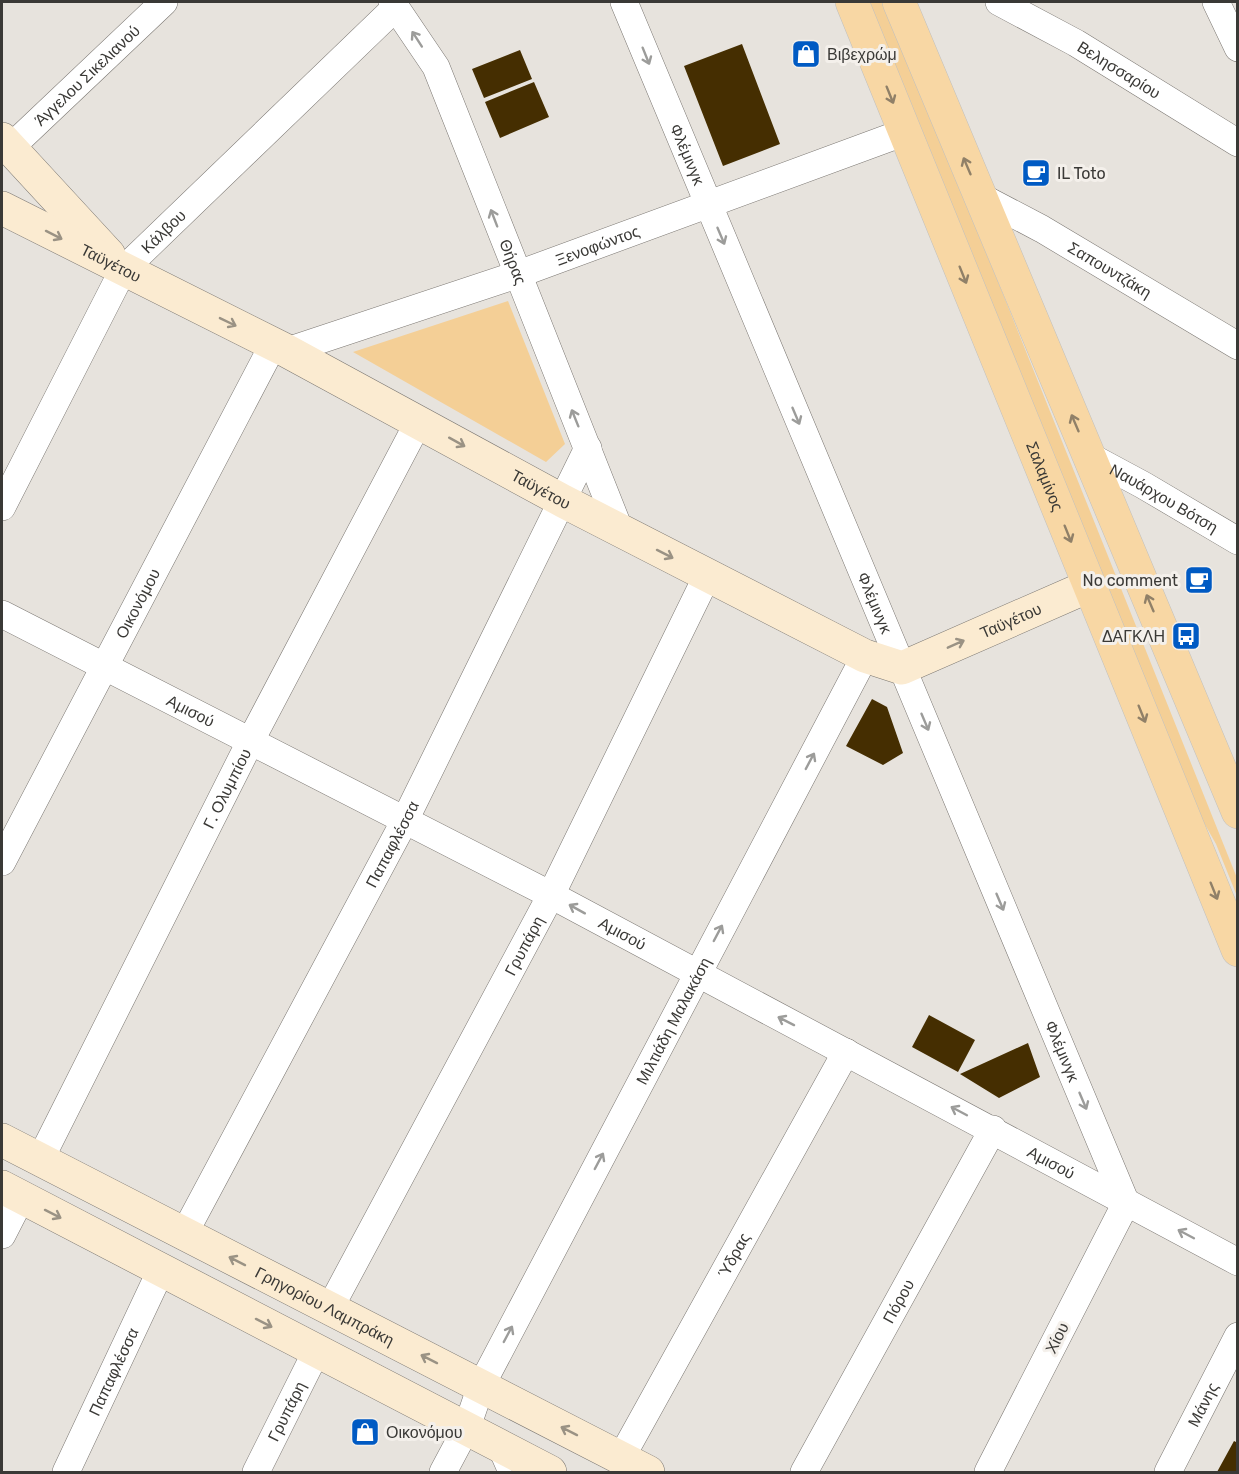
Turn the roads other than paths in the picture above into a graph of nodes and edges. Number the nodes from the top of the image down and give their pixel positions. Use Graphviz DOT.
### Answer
graph roads {
  1 [pos="164,2"];
  2 [pos="624,2"];
  3 [pos="852,2"];
  4 [pos="899,2"];
  5 [pos="999,2"];
  6 [pos="1216,2"];
  7 [pos="394,4"];
  8 [pos="1238,48"];
  9 [pos="905,132"];
  10 [pos="1238,143"];
  11 [pos="6,144"];
  12 [pos="981,197"];
  13 [pos="708,206"];
  14 [pos="2,208"];
  15 [pos="123,270"];
  16 [pos="516,275"];
  17 [pos="1238,346"];
  18 [pos="280,348"];
  19 [pos="419,421"];
  20 [pos="588,448"];
  21 [pos="1089,456"];
  22 [pos="563,501"];
  23 [pos="2,507"];
  24 [pos="620,531"];
  25 [pos="1238,541"];
  26 [pos="707,576"];
  27 [pos="1089,586"];
  28 [pos="2,614"];
  29 [pos="865,656"];
  30 [pos="103,665"];
  31 [pos="902,668"];
  32 [pos="250,742"];
  33 [pos="1228,772"];
  34 [pos="1238,812"];
  35 [pos="405,822"];
  36 [pos="2,862"];
  37 [pos="551,895"];
  38 [pos="1238,950"];
  39 [pos="696,974"];
  40 [pos="846,1052"];
  41 [pos="993,1129"];
  42 [pos="2,1140"];
  43 [pos="40,1160"];
  44 [pos="11,1192"];
  45 [pos="1126,1203"];
  46 [pos="184,1234"];
  47 [pos="2,1235"];
  48 [pos="1238,1262"];
  49 [pos="161,1270"];
  50 [pos="330,1308"];
  51 [pos="1238,1336"];
  52 [pos="317,1350"];
  53 [pos="481,1386"];
  54 [pos="480,1434"];
  55 [pos="634,1465"];
  56 [pos="66,1473"];
  57 [pos="256,1473"];
  58 [pos="442,1473"];
  59 [pos="505,1473"];
  60 [pos="550,1473"];
  61 [pos="804,1473"];
  62 [pos="988,1473"];
  63 [pos="1168,1473"];
  1 -- 11 [label="street, Άγγελου Σικελιανού"];
  2 -- 13 [label="street, Φλέμινγκ, one-way"];
  3 -- 9 [label="main road, Σαλαμίνος, one-way"];
  12 -- 4 [label="main road, one-way"];
  5 -- 10 [label="street, Βελησσαρίου"];
  6 -- 8 [label="street"];
  7 -- 15 [label="street, Κάλβου"];
  16 -- 7 [label="street, Θήρας, one-way"];
  9 -- 13 [label="street, Ξενοφώντος"];
  9 -- 27 [label="main road, Σαλαμίνος, one-way"];
  11 -- 15 [label="street"];
  12 -- 17 [label="street, Σαπουντζάκη"];
  21 -- 12 [label="main road, one-way"];
  13 -- 16 [label="street, Ξενοφώντος"];
  13 -- 31 [label="street, Φλέμινγκ, one-way"];
  14 -- 15 [label="street, Ταϋγέτου, one-way"];
  15 -- 18 [label="street, Ταϋγέτου, one-way"];
  15 -- 23 [label="street, Κάλβου"];
  16 -- 18 [label="street, Ξενοφώντος"];
  20 -- 16 [label="street, Θήρας, one-way"];
  18 -- 19 [label="street, Ταϋγέτου"];
  18 -- 30 [label="street, Οικονόμου"];
  19 -- 22 [label="street, Ταϋγέτου, one-way"];
  19 -- 32 [label="street, Γ. Ολυμπίου"];
  20 -- 22 [label="street, Παπαφλέσσα"];
  20 -- 24 [label="street, Θήρας"];
  21 -- 25 [label="street, Ναυάρχου Βότση"];
  33 -- 21 [label="main road, one-way"];
  22 -- 24 [label="street, Ταϋγέτου"];
  22 -- 35 [label="street, Παπαφλέσσα"];
  24 -- 26 [label="street, Ταϋγέτου, one-way"];
  26 -- 29 [label="street, Ταϋγέτου"];
  26 -- 37 [label="street, Γρυπάρη"];
  31 -- 27 [label="street, Ταϋγέτου, one-way"];
  27 -- 38 [label="main road, Σαλαμίνος, one-way"];
  28 -- 30 [label="street, Αμισού"];
  29 -- 31 [label="street, Ταϋγέτου"];
  39 -- 29 [label="street, Μιλτιάδη Μαλακάση, one-way"];
  30 -- 32 [label="street, Αμισού"];
  30 -- 36 [label="street, Οικονόμου"];
  31 -- 45 [label="street, Φλέμινγκ, one-way"];
  32 -- 35 [label="street, Αμισού"];
  32 -- 43 [label="street, Γ. Ολυμπίου"];
  33 -- 34 [label="main road"];
  35 -- 37 [label="street, Αμισού"];
  35 -- 46 [label="street, Παπαφλέσσα"];
  39 -- 37 [label="street, Αμισού, one-way"];
  37 -- 50 [label="street, Γρυπάρη"];
  40 -- 39 [label="street, Αμισού, one-way"];
  53 -- 39 [label="street, Μιλτιάδη Μαλακάση, one-way"];
  41 -- 40 [label="street, Αμισού, one-way"];
  40 -- 55 [label="street, Ύδρας"];
  41 -- 45 [label="street, Αμισού"];
  41 -- 61 [label="street, Πόρου"];
  42 -- 43 [label="street, Γρηγορίου Λαμπράκη"];
  43 -- 46 [label="street, Γρηγορίου Λαμπράκη"];
  44 -- 47 [label="street"];
  44 -- 49 [label="street, one-way"];
  48 -- 45 [label="street, Αμισού, one-way"];
  45 -- 62 [label="street, Χίου"];
  50 -- 46 [label="street, Γρηγορίου Λαμπράκη, one-way"];
  49 -- 52 [label="street, one-way"];
  49 -- 56 [label="street, Παπαφλέσσα"];
  53 -- 50 [label="street, Γρηγορίου Λαμπράκη, one-way"];
  51 -- 63 [label="street, Μάνης"];
  52 -- 54 [label="street"];
  52 -- 57 [label="street, Γρυπάρη"];
  53 -- 54 [label="street, Μιλτιάδη Μαλακάση"];
  55 -- 53 [label="street, Γρηγορίου Λαμπράκη, one-way"];
  54 -- 58 [label="street, Μιλτιάδη Μαλακάση"];
  54 -- 59 [label="lane"];
  54 -- 60 [label="street"];
}
